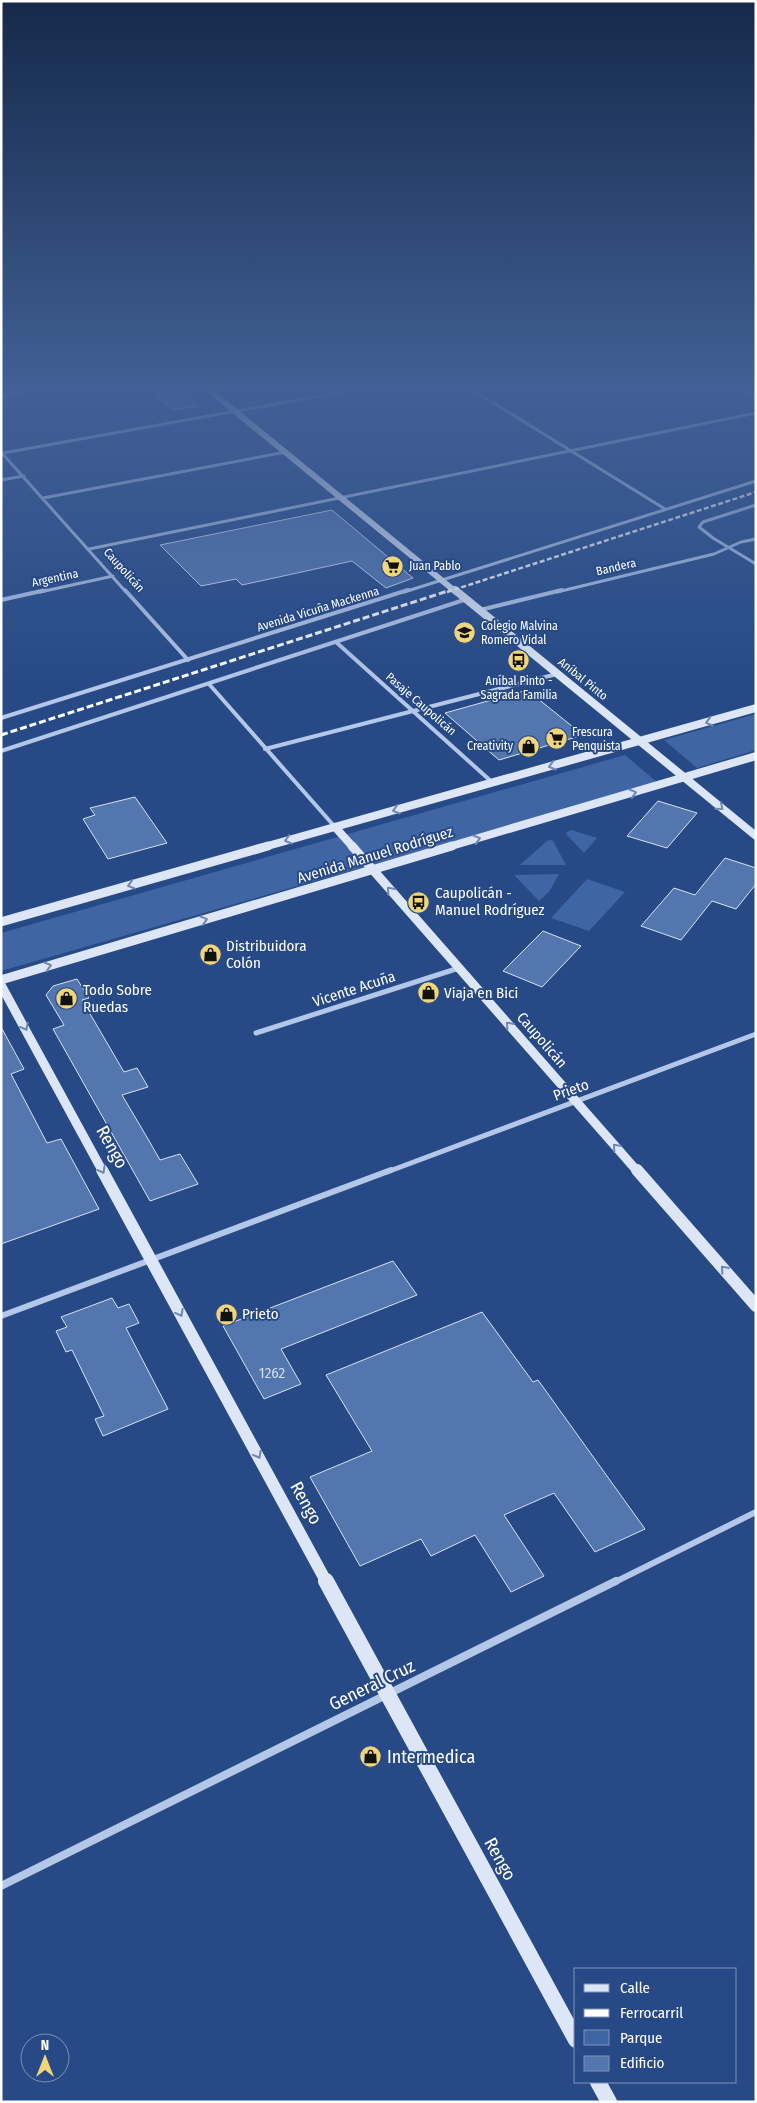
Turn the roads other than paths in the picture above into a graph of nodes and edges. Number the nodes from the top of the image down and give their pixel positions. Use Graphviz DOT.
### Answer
graph roads {
  1 [pos="34,487"];
  2 [pos="100,487"];
  3 [pos="331,487"];
  4 [pos="392,487"];
  5 [pos="629,487"];
  6 [pos="733,487"];
  7 [pos="343,497"];
  8 [pos="43,498"];
  9 [pos="756,505"];
  10 [pos="664,509"];
  11 [pos="756,539"];
  12 [pos="729,548"];
  13 [pos="88,549"];
  14 [pos="756,564"];
  15 [pos="113,576"];
  16 [pos="443,580"];
  17 [pos="1,600"];
  18 [pos="467,600"];
  19 [pos="480,610"];
  20 [pos="336,642"];
  21 [pos="188,660"];
  22 [pos="557,674"];
  23 [pos="208,684"];
  24 [pos="756,708"];
  25 [pos="414,710"];
  26 [pos="1,718"];
  27 [pos="639,741"];
  28 [pos="265,749"];
  29 [pos="1,751"];
  30 [pos="756,756"];
  31 [pos="683,778"];
  32 [pos="493,783"];
  33 [pos="335,827"];
  34 [pos="756,836"];
  35 [pos="372,870"];
  36 [pos="1,922"];
  37 [pos="459,968"];
  38 [pos="1,980"];
  39 [pos="1,984"];
  40 [pos="256,1033"];
  41 [pos="756,1034"];
  42 [pos="576,1102"];
  43 [pos="151,1260"];
  44 [pos="756,1306"];
  45 [pos="1,1316"];
  46 [pos="756,1512"];
  47 [pos="388,1694"];
  48 [pos="1,1886"];
  49 [pos="574,2036"];
  50 [pos="599,2083"];
  51 [pos="609,2102"];
  1 -- 8 [label="street, Caupolicán"];
  2 -- 8 [label="street"];
  3 -- 7 [label="main road, Aníbal Pinto"];
  4 -- 7 [label="street, Argentina"];
  5 -- 10 [label="street"];
  6 -- 10 [label="street, Avenida Vicuña Mackenna"];
  7 -- 13 [label="street, Argentina"];
  7 -- 16 [label="main road, Aníbal Pinto"];
  8 -- 13 [label="street, Caupolicán"];
  9 -- 12 [label="street"];
  10 -- 16 [label="street, Avenida Vicuña Mackenna"];
  11 -- 12 [label="street, Bandera"];
  12 -- 14 [label="street"];
  12 -- 19 [label="street, Bandera"];
  13 -- 15 [label="street, Caupolicán"];
  15 -- 17 [label="street, Argentina"];
  15 -- 21 [label="street, Caupolicán"];
  16 -- 18 [label="main road, Aníbal Pinto"];
  16 -- 21 [label="street, Avenida Vicuña Mackenna"];
  18 -- 19 [label="main road, Aníbal Pinto"];
  18 -- 20 [label="street"];
  19 -- 22 [label="main road, Aníbal Pinto"];
  20 -- 23 [label="street"];
  20 -- 25 [label="street, Pasaje Caupolicán"];
  21 -- 26 [label="street, Avenida Vicuña Mackenna"];
  22 -- 25 [label="street"];
  22 -- 27 [label="main road, Aníbal Pinto"];
  23 -- 28 [label="street, Caupolicán"];
  23 -- 29 [label="street"];
  24 -- 27 [label="main road, one-way"];
  25 -- 28 [label="street"];
  25 -- 32 [label="street, Pasaje Caupolicán"];
  27 -- 31 [label="main road, Aníbal Pinto"];
  27 -- 32 [label="main road, one-way"];
  28 -- 33 [label="street, Caupolicán"];
  30 -- 31 [label="main road, Avenida Manuel Rodríguez"];
  31 -- 34 [label="main road, Aníbal Pinto, one-way"];
  35 -- 31 [label="main road, Avenida Manuel Rodríguez, one-way"];
  32 -- 33 [label="main road, one-way"];
  33 -- 35 [label="main road, Caupolicán"];
  33 -- 36 [label="main road, one-way"];
  37 -- 35 [label="main road, Caupolicán, one-way"];
  38 -- 35 [label="main road, Avenida Manuel Rodríguez, one-way"];
  37 -- 40 [label="street, Vicente Acuña"];
  42 -- 37 [label="main road, Caupolicán, one-way"];
  39 -- 43 [label="main road, Rengo, one-way"];
  41 -- 42 [label="street, Prieto"];
  42 -- 43 [label="street, Prieto"];
  44 -- 42 [label="main road, Caupolicán, one-way"];
  43 -- 45 [label="street, Prieto"];
  43 -- 47 [label="main road, Rengo, one-way"];
  46 -- 47 [label="street, General Cruz"];
  47 -- 48 [label="street, General Cruz"];
  47 -- 49 [label="main road, Rengo"];
  50 -- 51 [label="main road"];
}
